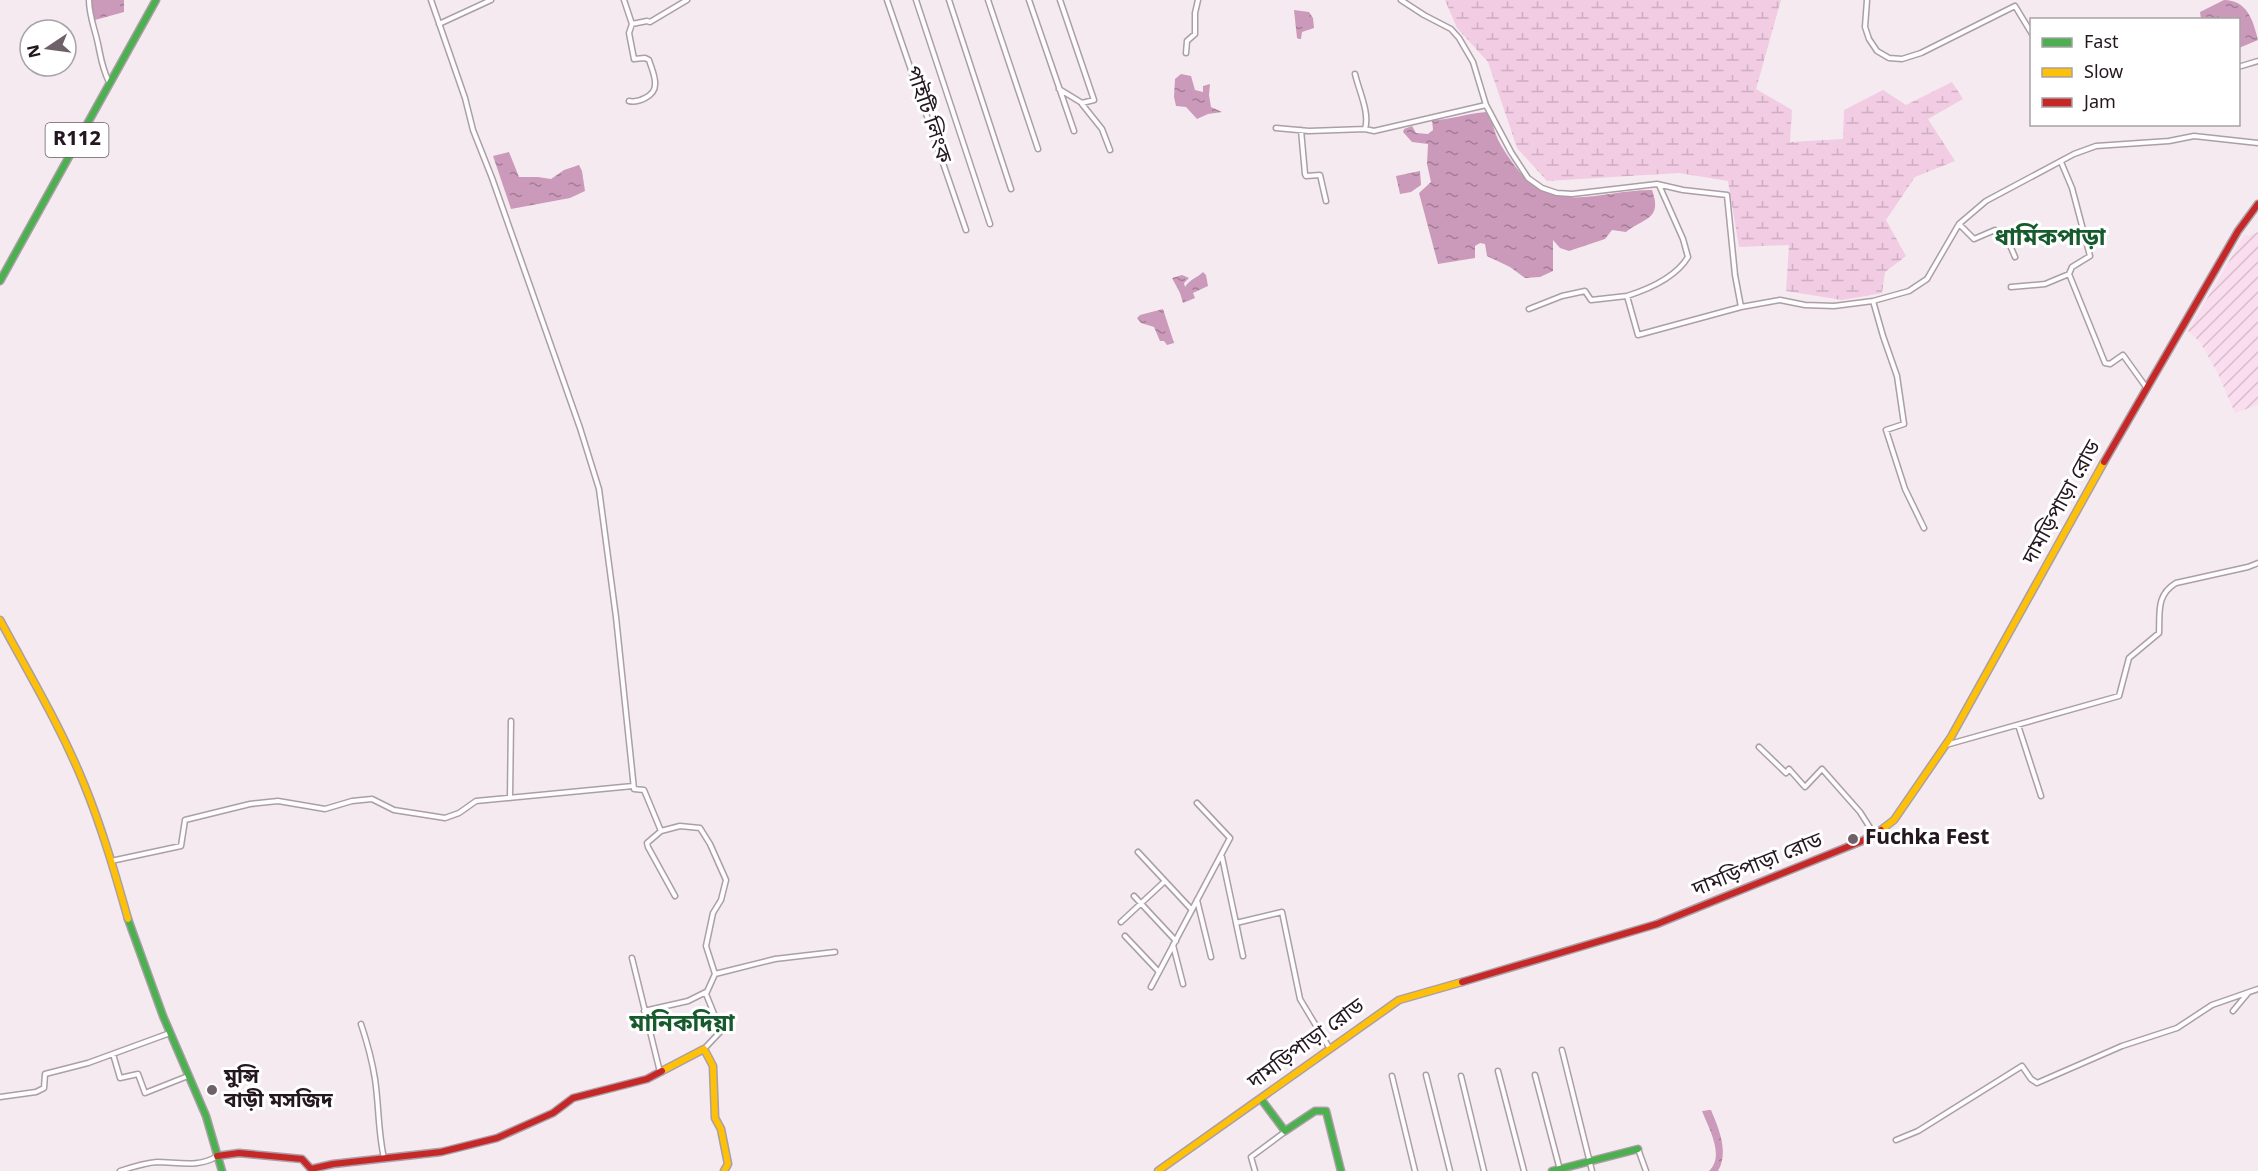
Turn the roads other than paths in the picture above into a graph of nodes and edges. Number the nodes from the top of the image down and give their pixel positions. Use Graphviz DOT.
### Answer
graph roads {
  1 [pos="89,0"];
  2 [pos="156,0"];
  3 [pos="431,0"];
  4 [pos="490,0"];
  5 [pos="624,0"];
  6 [pos="687,0"];
  7 [pos="887,0"];
  8 [pos="916,0"];
  9 [pos="949,0"];
  10 [pos="988,0"];
  11 [pos="1029,0"];
  12 [pos="1060,0"];
  13 [pos="1198,0"];
  14 [pos="1401,0"];
  15 [pos="1867,0"];
  16 [pos="439,24"];
  17 [pos="632,24"];
  18 [pos="2030,32"];
  19 [pos="1186,52"];
  20 [pos="2258,61"];
  21 [pos="2240,67"];
  22 [pos="1355,74"];
  23 [pos="109,82"];
  24 [pos="1059,89"];
  25 [pos="628,102"];
  26 [pos="1082,103"];
  27 [pos="1486,105"];
  28 [pos="1276,128"];
  29 [pos="1365,129"];
  30 [pos="1301,130"];
  31 [pos="1074,131"];
  32 [pos="2258,143"];
  33 [pos="1038,149"];
  34 [pos="1110,150"];
  35 [pos="2061,162"];
  36 [pos="1658,184"];
  37 [pos="1011,189"];
  38 [pos="1326,201"];
  39 [pos="2258,204"];
  40 [pos="990,224"];
  41 [pos="1959,224"];
  42 [pos="966,230"];
  43 [pos="2015,257"];
  44 [pos="2069,274"];
  45 [pos="0,281"];
  46 [pos="2011,287"];
  47 [pos="1627,296"];
  48 [pos="1873,301"];
  49 [pos="1741,307"];
  50 [pos="1529,309"];
  51 [pos="2146,387"];
  52 [pos="1924,528"];
  53 [pos="2258,562"];
  54 [pos="0,620"];
  55 [pos="511,721"];
  56 [pos="2018,725"];
  57 [pos="1946,745"];
  58 [pos="1759,747"];
  59 [pos="633,786"];
  60 [pos="2041,796"];
  61 [pos="510,798"];
  62 [pos="1197,803"];
  63 [pos="661,831"];
  64 [pos="1874,835"];
  65 [pos="1138,852"];
  66 [pos="1221,855"];
  67 [pos="111,861"];
  68 [pos="1165,881"];
  69 [pos="675,896"];
  70 [pos="1134,896"];
  71 [pos="1197,900"];
  72 [pos="1140,904"];
  73 [pos="1192,910"];
  74 [pos="1121,922"];
  75 [pos="1236,923"];
  76 [pos="1125,936"];
  77 [pos="1174,943"];
  78 [pos="835,952"];
  79 [pos="1243,956"];
  80 [pos="632,957"];
  81 [pos="1211,957"];
  82 [pos="1159,972"];
  83 [pos="716,974"];
  84 [pos="1183,984"];
  85 [pos="1151,987"];
  86 [pos="2258,989"];
  87 [pos="706,992"];
  88 [pos="2248,992"];
  89 [pos="644,1011"];
  90 [pos="2233,1011"];
  91 [pos="362,1024"];
  92 [pos="170,1033"];
  93 [pos="704,1049"];
  94 [pos="1330,1049"];
  95 [pos="1563,1050"];
  96 [pos="113,1054"];
  97 [pos="1498,1071"];
  98 [pos="660,1072"];
  99 [pos="1426,1075"];
  100 [pos="1535,1075"];
  101 [pos="188,1076"];
  102 [pos="1392,1076"];
  103 [pos="1461,1076"];
  104 [pos="0,1097"];
  105 [pos="1262,1099"];
  106 [pos="1286,1131"];
  107 [pos="1896,1140"];
  108 [pos="1638,1149"];
  109 [pos="217,1156"];
  110 [pos="384,1158"];
  111 [pos="1589,1161"];
  112 [pos="1560,1170"];
  113 [pos="120,1171"];
  114 [pos="222,1171"];
  115 [pos="724,1171"];
  116 [pos="1158,1171"];
  117 [pos="1255,1171"];
  118 [pos="1341,1171"];
  119 [pos="1415,1171"];
  120 [pos="1450,1171"];
  121 [pos="1484,1171"];
  122 [pos="1524,1171"];
  123 [pos="1552,1171"];
  124 [pos="1592,1171"];
  125 [pos="1646,1171"];
  1 -- 23 [label="street"];
  2 -- 23 [label="main road, R112"];
  3 -- 16 [label="street"];
  4 -- 16 [label="street"];
  5 -- 17 [label="street"];
  6 -- 17 [label="street"];
  7 -- 42 [label="street, পাইটি লিংক"];
  8 -- 40 [label="street"];
  9 -- 37 [label="street"];
  10 -- 33 [label="street"];
  11 -- 24 [label="street"];
  12 -- 26 [label="street"];
  13 -- 19 [label="street"];
  14 -- 27 [label="street"];
  15 -- 18 [label="street"];
  16 -- 59 [label="street"];
  17 -- 25 [label="street"];
  20 -- 21 [label="street"];
  22 -- 29 [label="street"];
  23 -- 45 [label="main road, R112"];
  24 -- 26 [label="street"];
  24 -- 31 [label="street"];
  26 -- 34 [label="street"];
  27 -- 29 [label="street"];
  27 -- 36 [label="street"];
  28 -- 30 [label="street"];
  29 -- 30 [label="street"];
  30 -- 38 [label="street"];
  32 -- 35 [label="street"];
  35 -- 41 [label="street"];
  35 -- 44 [label="street"];
  36 -- 47 [label="street"];
  36 -- 49 [label="street"];
  39 -- 51 [label="main road, দামড়িপাড়া রোড"];
  41 -- 43 [label="street"];
  41 -- 48 [label="street"];
  44 -- 46 [label="street"];
  44 -- 51 [label="street"];
  47 -- 49 [label="street"];
  47 -- 50 [label="street"];
  48 -- 49 [label="street"];
  48 -- 52 [label="street"];
  51 -- 57 [label="main road, দামড়িপাড়া রোড"];
  53 -- 56 [label="street"];
  54 -- 67 [label="main road"];
  55 -- 61 [label="street"];
  56 -- 57 [label="street"];
  56 -- 60 [label="street"];
  57 -- 64 [label="main road, দামড়িপাড়া রোড"];
  58 -- 64 [label="street"];
  59 -- 61 [label="street"];
  59 -- 63 [label="street"];
  61 -- 67 [label="street"];
  62 -- 66 [label="street"];
  63 -- 69 [label="street"];
  63 -- 83 [label="street"];
  64 -- 94 [label="main road, দামড়িপাড়া রোড"];
  65 -- 68 [label="street"];
  66 -- 71 [label="street"];
  66 -- 75 [label="street"];
  67 -- 92 [label="main road"];
  68 -- 72 [label="street"];
  68 -- 73 [label="street"];
  70 -- 72 [label="street"];
  71 -- 73 [label="street"];
  71 -- 81 [label="street"];
  72 -- 74 [label="street"];
  72 -- 77 [label="street"];
  73 -- 77 [label="street"];
  75 -- 79 [label="street"];
  75 -- 94 [label="street"];
  76 -- 82 [label="street"];
  77 -- 82 [label="street"];
  77 -- 84 [label="street"];
  78 -- 83 [label="street"];
  80 -- 89 [label="street"];
  82 -- 85 [label="street"];
  83 -- 87 [label="street"];
  86 -- 88 [label="street"];
  87 -- 89 [label="street"];
  87 -- 93 [label="street"];
  88 -- 90 [label="street"];
  88 -- 107 [label="street"];
  89 -- 98 [label="street"];
  91 -- 110 [label="street"];
  92 -- 96 [label="street"];
  92 -- 101 [label="main road"];
  93 -- 98 [label="main road"];
  93 -- 115 [label="main road"];
  94 -- 105 [label="main road, দামড়িপাড়া রোড"];
  95 -- 111 [label="street"];
  96 -- 101 [label="street"];
  96 -- 104 [label="street"];
  97 -- 122 [label="street"];
  98 -- 110 [label="main road"];
  99 -- 120 [label="street"];
  100 -- 112 [label="street"];
  101 -- 109 [label="main road"];
  102 -- 119 [label="street"];
  103 -- 121 [label="street"];
  105 -- 106 [label="main road"];
  105 -- 116 [label="main road, দামড়িপাড়া রোড"];
  106 -- 117 [label="street"];
  106 -- 118 [label="main road"];
  108 -- 111 [label="main road"];
  108 -- 125 [label="street"];
  109 -- 110 [label="main road"];
  109 -- 113 [label="street"];
  109 -- 114 [label="main road"];
  111 -- 112 [label="main road"];
  111 -- 124 [label="street"];
  112 -- 123 [label="main road"];
}
